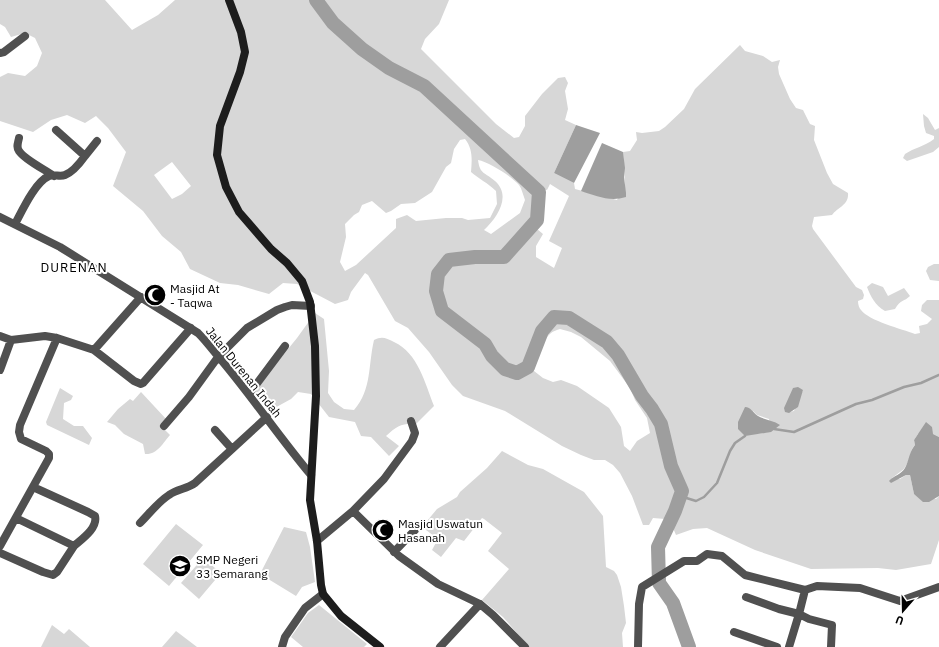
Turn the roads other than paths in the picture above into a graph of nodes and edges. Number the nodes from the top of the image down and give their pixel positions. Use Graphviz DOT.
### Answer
graph roads {
  1 [pos="229,0"];
  2 [pos="25,36"];
  3 [pos="0,53"];
  4 [pos="56,130"];
  5 [pos="19,138"];
  6 [pos="97,141"];
  7 [pos="86,156"];
  8 [pos="54,176"];
  9 [pos="0,217"];
  10 [pos="15,224"];
  11 [pos="141,297"];
  12 [pos="310,306"];
  13 [pos="191,328"];
  14 [pos="0,336"];
  15 [pos="57,338"];
  16 [pos="10,340"];
  17 [pos="285,346"];
  18 [pos="94,350"];
  19 [pos="218,357"];
  20 [pos="0,370"];
  21 [pos="249,394"];
  22 [pos="267,417"];
  23 [pos="410,421"];
  24 [pos="164,426"];
  25 [pos="215,430"];
  26 [pos="232,449"];
  27 [pos="310,475"];
  28 [pos="33,487"];
  29 [pos="353,511"];
  30 [pos="16,518"];
  31 [pos="140,523"];
  32 [pos="416,529"];
  33 [pos="317,541"];
  34 [pos="0,546"];
  35 [pos="74,546"];
  36 [pos="394,552"];
  37 [pos="0,553"];
  38 [pos="939,587"];
  39 [pos="805,590"];
  40 [pos="323,594"];
  41 [pos="746,596"];
  42 [pos="480,604"];
  43 [pos="800,614"];
  44 [pos="734,632"];
  45 [pos="282,647"];
  46 [pos="380,647"];
  47 [pos="440,647"];
  48 [pos="525,647"];
  49 [pos="638,647"];
  50 [pos="777,647"];
  51 [pos="789,647"];
  52 [pos="831,647"];
  1 -- 12 [label="main road"];
  2 -- 3 [label="street"];
  4 -- 7 [label="street"];
  5 -- 8 [label="street"];
  6 -- 7 [label="street"];
  7 -- 8 [label="street"];
  8 -- 10 [label="street"];
  9 -- 10 [label="street, Jalan Durenan Indah"];
  10 -- 11 [label="street, Jalan Durenan Indah"];
  11 -- 13 [label="street, Jalan Durenan Indah"];
  11 -- 18 [label="street"];
  12 -- 19 [label="street"];
  12 -- 27 [label="main road"];
  13 -- 18 [label="street"];
  13 -- 19 [label="street, Jalan Durenan Indah"];
  14 -- 16 [label="street"];
  15 -- 16 [label="street"];
  15 -- 18 [label="street"];
  15 -- 28 [label="street"];
  16 -- 20 [label="street"];
  17 -- 21 [label="street"];
  19 -- 21 [label="street, Jalan Durenan Indah"];
  19 -- 24 [label="street"];
  21 -- 22 [label="street, Jalan Durenan Indah"];
  22 -- 26 [label="street"];
  22 -- 27 [label="street, Jalan Durenan Indah"];
  23 -- 29 [label="street"];
  25 -- 26 [label="street"];
  26 -- 31 [label="street"];
  27 -- 33 [label="main road"];
  28 -- 30 [label="street"];
  28 -- 35 [label="street"];
  29 -- 33 [label="street"];
  29 -- 36 [label="street"];
  30 -- 34 [label="street"];
  30 -- 35 [label="street"];
  32 -- 36 [label="street"];
  33 -- 40 [label="main road"];
  35 -- 37 [label="street"];
  36 -- 42 [label="street"];
  38 -- 39 [label="street"];
  39 -- 43 [label="street"];
  39 -- 49 [label="street"];
  40 -- 45 [label="street"];
  40 -- 46 [label="main road"];
  41 -- 43 [label="street"];
  42 -- 47 [label="street"];
  42 -- 48 [label="street"];
  43 -- 51 [label="street"];
  43 -- 52 [label="street"];
  44 -- 50 [label="street"];
}
